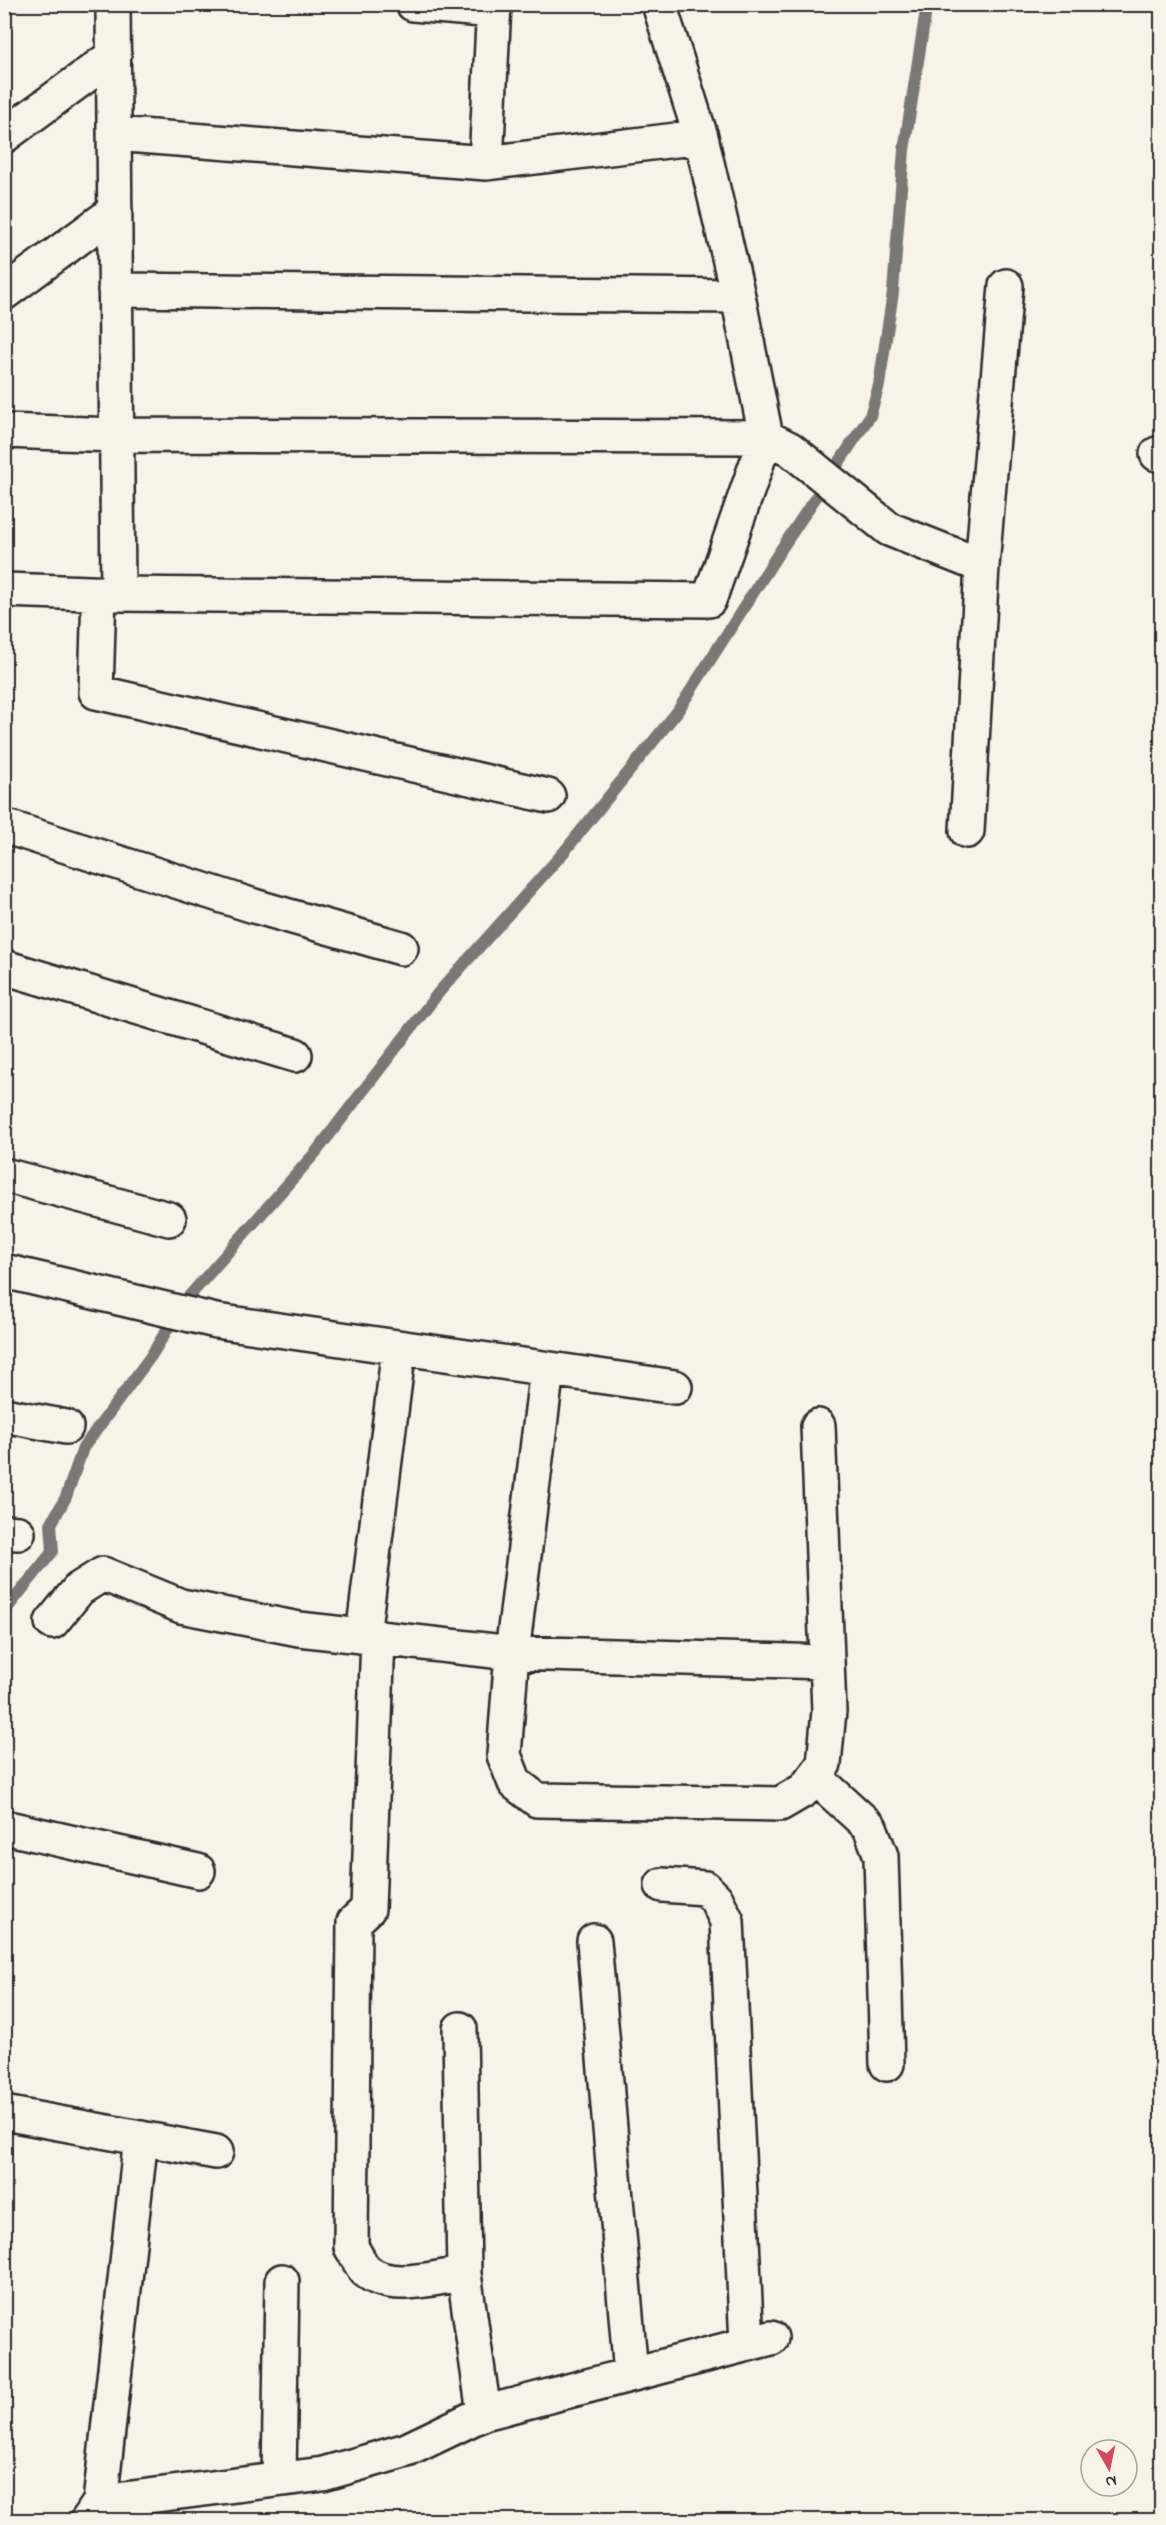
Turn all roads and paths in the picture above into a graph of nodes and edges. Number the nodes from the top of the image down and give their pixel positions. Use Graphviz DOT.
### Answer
graph roads {
  1 [pos="113,4"];
  2 [pos="412,4"];
  3 [pos="659,4"];
  4 [pos="494,8"];
  5 [pos="114,55"];
  6 [pos="114,134"];
  7 [pos="4,136"];
  8 [pos="701,137"];
  9 [pos="486,163"];
  10 [pos="115,211"];
  11 [pos="1006,286"];
  12 [pos="116,290"];
  13 [pos="4,293"];
  14 [pos="738,296"];
  15 [pos="4,431"];
  16 [pos="116,435"];
  17 [pos="766,437"];
  18 [pos="982,567"];
  19 [pos="4,590"];
  20 [pos="109,593"];
  21 [pos="548,796"];
  22 [pos="4,826"];
  23 [pos="967,831"];
  24 [pos="401,948"];
  25 [pos="4,967"];
  26 [pos="295,1054"];
  27 [pos="4,1175"];
  28 [pos="169,1219"];
  29 [pos="4,1271"];
  30 [pos="399,1348"];
  31 [pos="548,1369"];
  32 [pos="675,1387"];
  33 [pos="4,1415"];
  34 [pos="819,1426"];
  35 [pos="66,1427"];
  36 [pos="52,1622"];
  37 [pos="370,1636"];
  38 [pos="512,1653"];
  39 [pos="827,1662"];
  40 [pos="815,1776"];
  41 [pos="4,1827"];
  42 [pos="198,1871"];
  43 [pos="662,1885"];
  44 [pos="594,1941"];
  45 [pos="460,2029"];
  46 [pos="886,2064"];
  47 [pos="4,2113"];
  48 [pos="141,2138"];
  49 [pos="216,2152"];
  50 [pos="464,2274"];
  51 [pos="282,2281"];
  52 [pos="631,2374"];
  53 [pos="484,2413"];
  54 [pos="279,2479"];
  55 [pos="94,2511"];
  1 -- 5 [label="street"];
  2 -- 4 [label="street"];
  3 -- 8 [label="street"];
  4 -- 9 [label="street"];
  5 -- 6 [label="street"];
  5 -- 7 [label="street"];
  6 -- 9 [label="street"];
  6 -- 10 [label="street"];
  8 -- 9 [label="street"];
  8 -- 14 [label="street"];
  10 -- 12 [label="street"];
  10 -- 13 [label="street"];
  11 -- 18 [label="street"];
  12 -- 14 [label="street"];
  12 -- 16 [label="street"];
  14 -- 17 [label="street"];
  15 -- 16 [label="street"];
  16 -- 17 [label="street"];
  16 -- 20 [label="street"];
  17 -- 18 [label="street"];
  17 -- 20 [label="street"];
  18 -- 23 [label="street"];
  19 -- 20 [label="street"];
  20 -- 21 [label="street"];
  22 -- 24 [label="street"];
  25 -- 26 [label="street"];
  27 -- 28 [label="street"];
  29 -- 30 [label="street"];
  30 -- 31 [label="street"];
  30 -- 37 [label="street"];
  31 -- 32 [label="street"];
  31 -- 38 [label="street"];
  33 -- 35 [label="street"];
  34 -- 39 [label="street"];
  36 -- 37 [label="street"];
  37 -- 38 [label="street"];
  37 -- 50 [label="street"];
  38 -- 39 [label="street"];
  38 -- 40 [label="street"];
  39 -- 40 [label="street"];
  40 -- 46 [label="street"];
  41 -- 42 [label="street"];
  43 -- 52 [label="street"];
  44 -- 52 [label="street"];
  45 -- 50 [label="street"];
  47 -- 48 [label="street"];
  48 -- 49 [label="street"];
  48 -- 55 [label="street"];
  50 -- 53 [label="street"];
  51 -- 54 [label="street"];
  52 -- 53 [label="street"];
  53 -- 54 [label="street"];
  54 -- 55 [label="street"];
}
